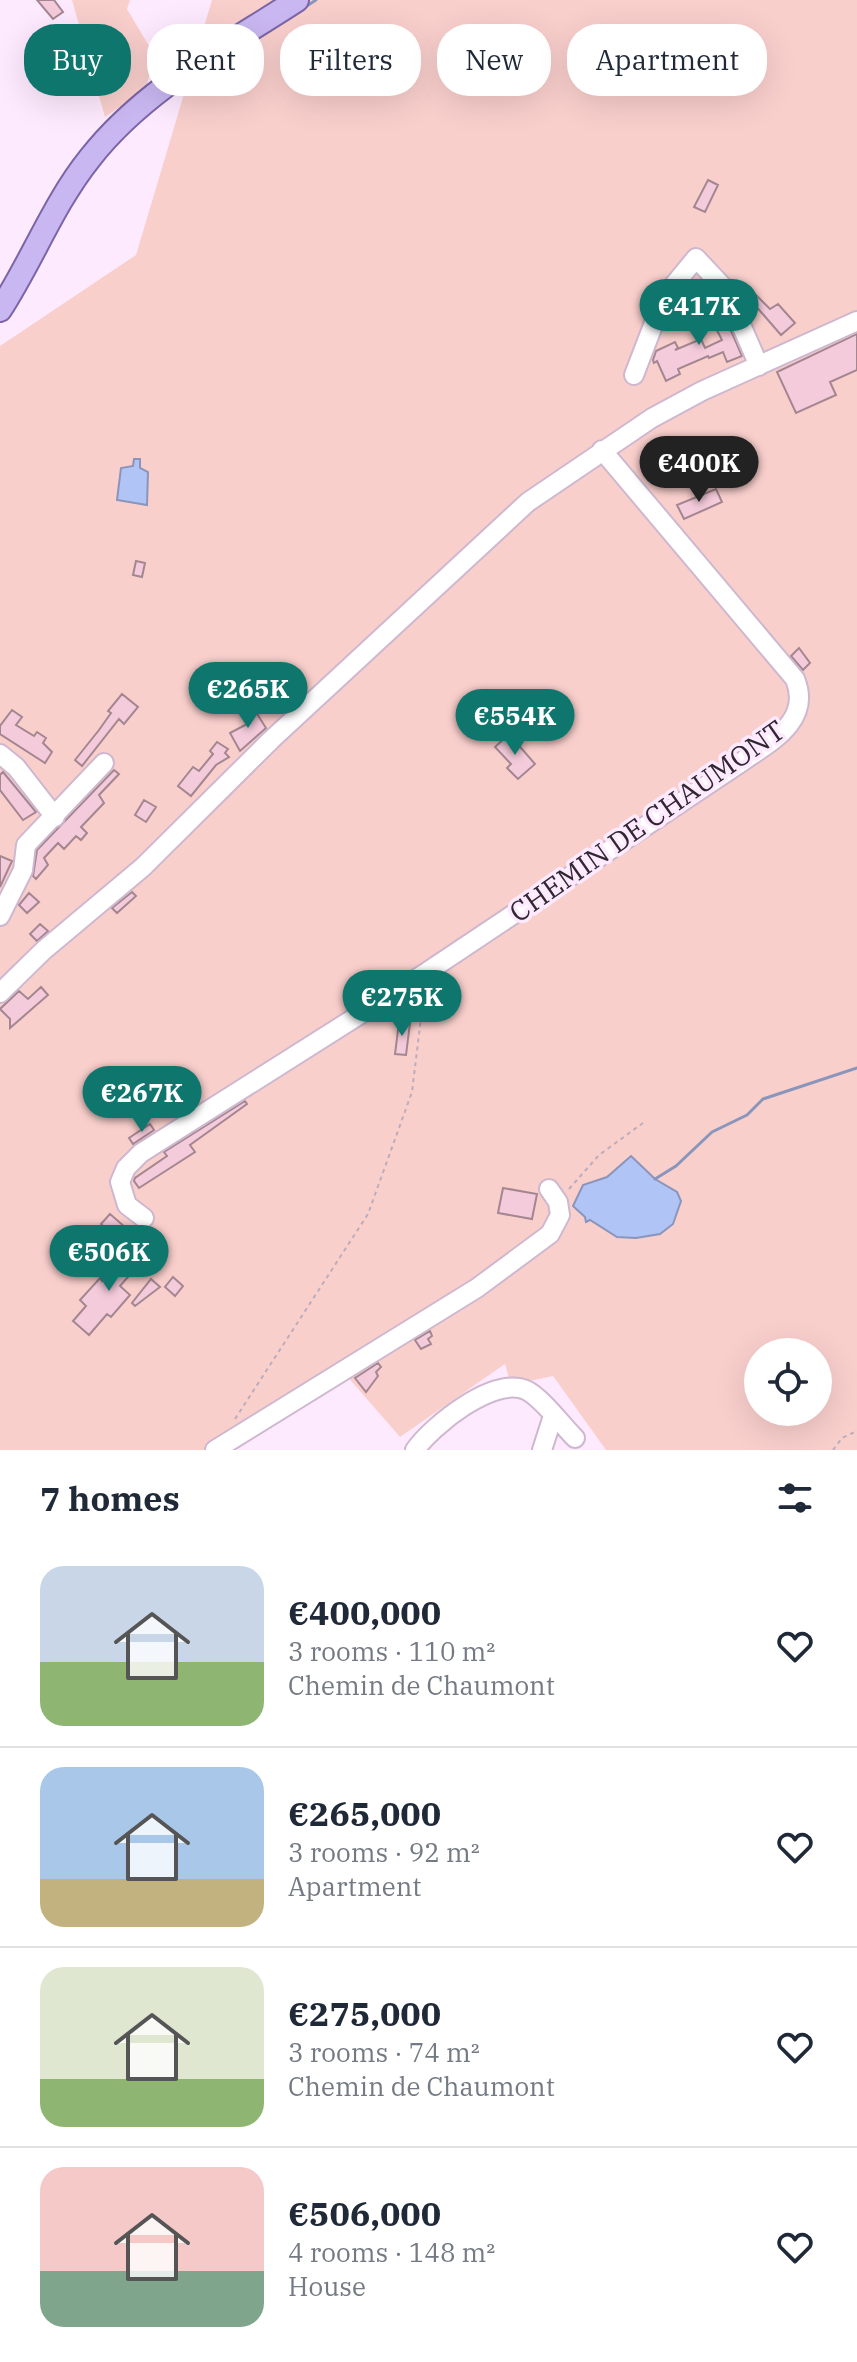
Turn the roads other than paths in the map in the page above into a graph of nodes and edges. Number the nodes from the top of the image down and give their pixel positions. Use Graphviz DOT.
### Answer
graph roads {
  1 [pos="297,0"];
  2 [pos="0,310"];
  3 [pos="857,321"];
  4 [pos="759,366"];
  5 [pos="634,375"];
  6 [pos="602,450"];
  7 [pos="0,754"];
  8 [pos="104,763"];
  9 [pos="55,817"];
  10 [pos="0,916"];
  11 [pos="0,993"];
  12 [pos="553,1196"];
  13 [pos="144,1218"];
  14 [pos="553,1416"];
  15 [pos="575,1438"];
  16 [pos="215,1450"];
  17 [pos="415,1450"];
  18 [pos="542,1450"];
  1 -- 2 [label="main road"];
  3 -- 4 [label="street"];
  4 -- 5 [label="street"];
  4 -- 6 [label="street"];
  6 -- 11 [label="street"];
  6 -- 13 [label="street, CHEMIN DE CHAUMONT"];
  7 -- 9 [label="street"];
  8 -- 9 [label="street"];
  9 -- 10 [label="street"];
  12 -- 16 [label="street"];
  14 -- 15 [label="street"];
  14 -- 17 [label="street"];
  14 -- 18 [label="street"];
}
